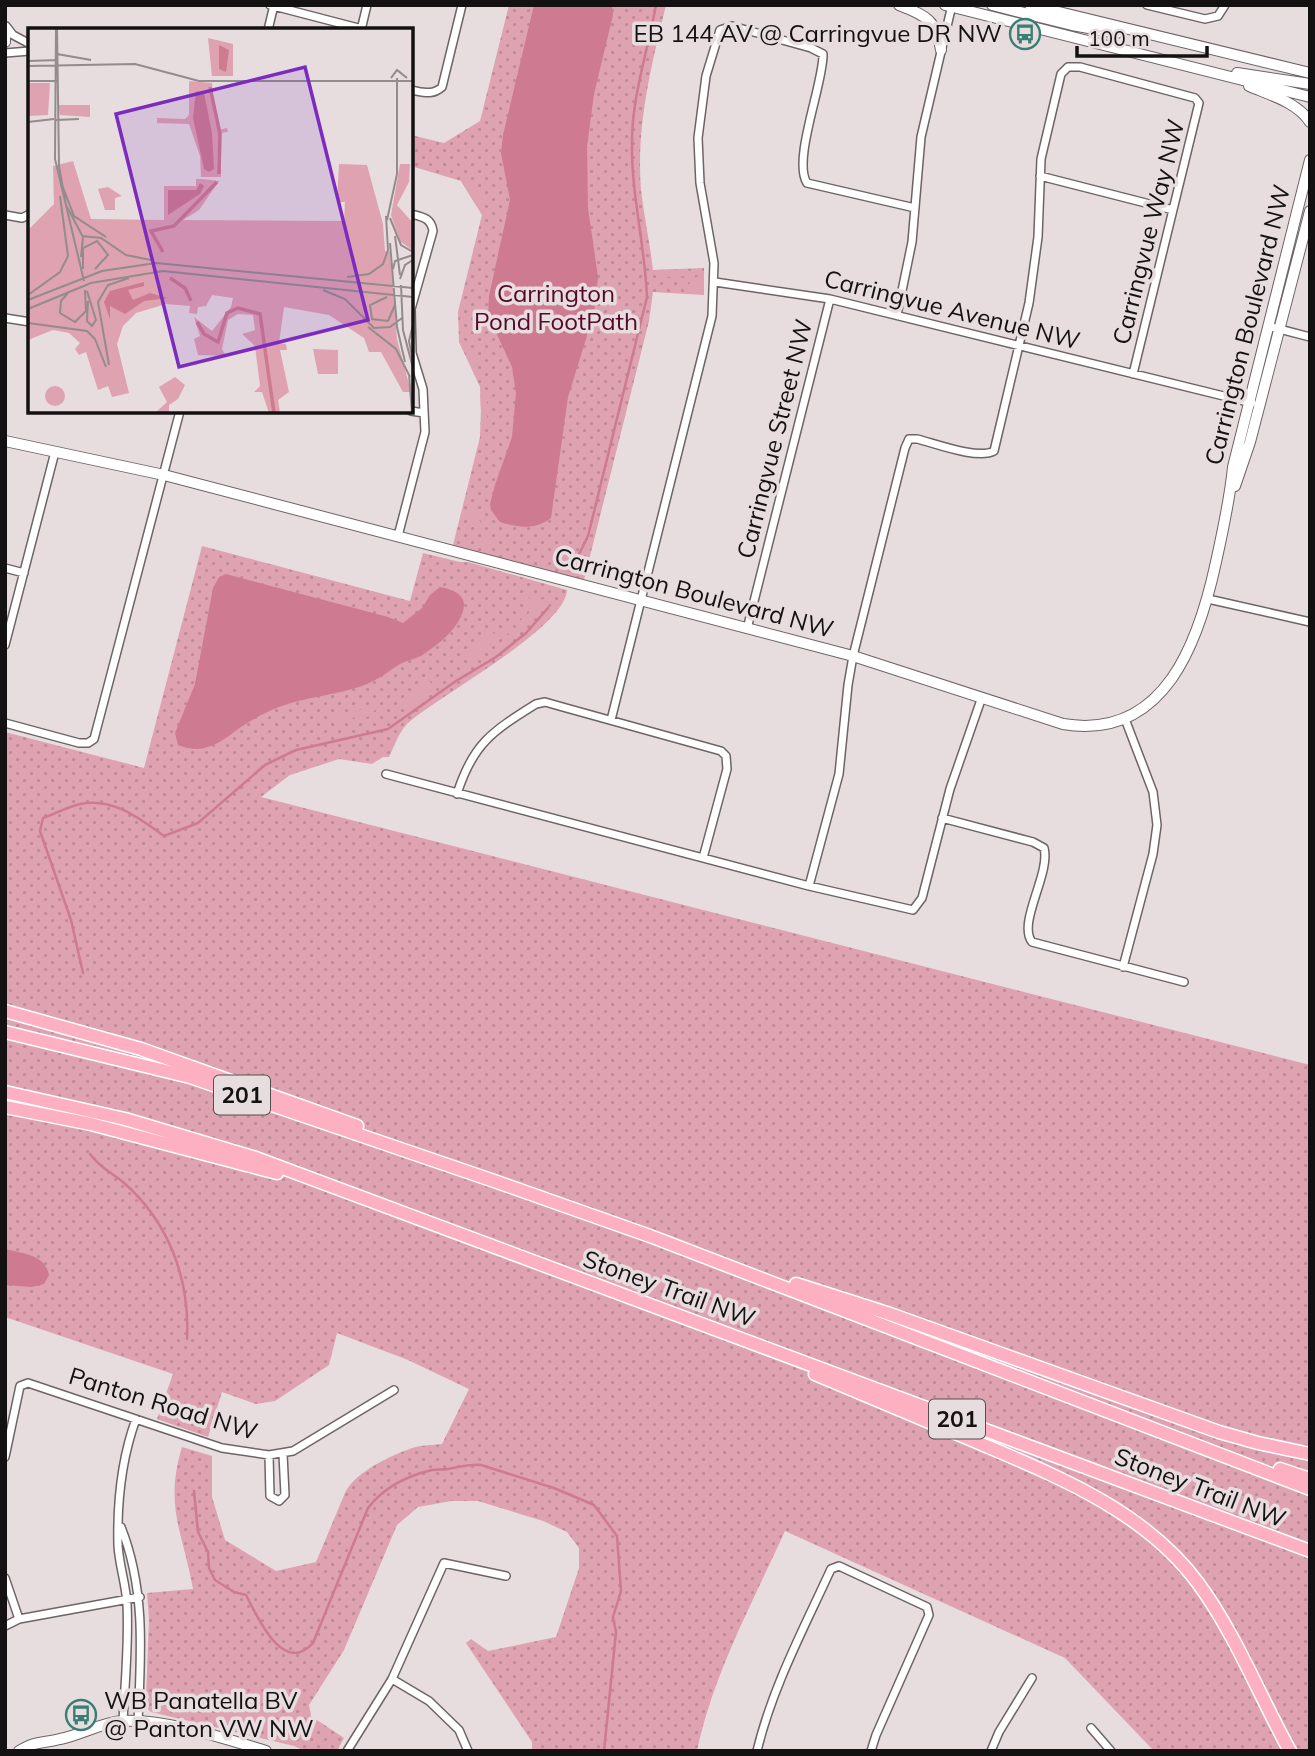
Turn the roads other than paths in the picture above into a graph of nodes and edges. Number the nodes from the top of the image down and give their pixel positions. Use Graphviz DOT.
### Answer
graph roads {
  1 [pos="367,5"];
  2 [pos="462,5"];
  3 [pos="900,5"];
  4 [pos="992,5"];
  5 [pos="1030,5"];
  6 [pos="1042,5"];
  7 [pos="1147,5"];
  8 [pos="1226,5"];
  9 [pos="272,6"];
  10 [pos="951,6"];
  11 [pos="1061,13"];
  12 [pos="5,26"];
  13 [pos="268,28"];
  14 [pos="357,28"];
  15 [pos="361,28"];
  16 [pos="1163,37"];
  17 [pos="5,42"];
  18 [pos="28,43"];
  19 [pos="941,50"];
  20 [pos="28,51"];
  21 [pos="5,53"];
  22 [pos="1178,64"];
  23 [pos="1310,73"];
  24 [pos="1223,75"];
  25 [pos="1310,84"];
  26 [pos="413,90"];
  27 [pos="1310,97"];
  28 [pos="1310,122"];
  29 [pos="1310,160"];
  30 [pos="1040,176"];
  31 [pos="915,208"];
  32 [pos="1173,210"];
  33 [pos="1310,211"];
  34 [pos="413,214"];
  35 [pos="5,215"];
  36 [pos="28,215"];
  37 [pos="715,282"];
  38 [pos="830,299"];
  39 [pos="413,302"];
  40 [pos="897,315"];
  41 [pos="5,318"];
  42 [pos="28,323"];
  43 [pos="1268,326"];
  44 [pos="1279,329"];
  45 [pos="1310,337"];
  46 [pos="1020,346"];
  47 [pos="413,356"];
  48 [pos="1133,374"];
  49 [pos="1254,404"];
  50 [pos="413,411"];
  51 [pos="180,413"];
  52 [pos="424,413"];
  53 [pos="5,441"];
  54 [pos="55,452"];
  55 [pos="164,475"];
  56 [pos="398,536"];
  57 [pos="5,568"];
  58 [pos="24,573"];
  59 [pos="1208,599"];
  60 [pos="640,601"];
  61 [pos="1310,621"];
  62 [pos="747,629"];
  63 [pos="5,645"];
  64 [pos="853,656"];
  65 [pos="982,697"];
  66 [pos="1125,719"];
  67 [pos="611,720"];
  68 [pos="5,723"];
  69 [pos="386,774"];
  70 [pos="457,794"];
  71 [pos="942,818"];
  72 [pos="703,858"];
  73 [pos="809,886"];
  74 [pos="1123,967"];
  75 [pos="1184,982"];
  76 [pos="5,1011"];
  77 [pos="5,1032"];
  78 [pos="5,1092"];
  79 [pos="5,1107"];
  80 [pos="473,1175"];
  81 [pos="318,1182"];
  82 [pos="650,1236"];
  83 [pos="604,1287"];
  84 [pos="394,1390"];
  85 [pos="136,1419"];
  86 [pos="1208,1450"];
  87 [pos="284,1454"];
  88 [pos="1310,1454"];
  89 [pos="269,1455"];
  90 [pos="5,1457"];
  91 [pos="1310,1479"];
  92 [pos="1310,1489"];
  93 [pos="120,1523"];
  94 [pos="1310,1551"];
  95 [pos="506,1576"];
  96 [pos="5,1578"];
  97 [pos="140,1597"];
  98 [pos="127,1599"];
  99 [pos="19,1619"];
  100 [pos="5,1626"];
  101 [pos="1032,1678"];
  102 [pos="392,1679"];
  103 [pos="1273,1720"];
  104 [pos="123,1721"];
  105 [pos="138,1722"];
  106 [pos="1091,1728"];
  107 [pos="60,1740"];
  108 [pos="19,1751"];
  109 [pos="48,1751"];
  110 [pos="266,1751"];
  111 [pos="347,1751"];
  112 [pos="468,1751"];
  113 [pos="757,1751"];
  114 [pos="871,1751"];
  115 [pos="991,1751"];
  116 [pos="1111,1751"];
  117 [pos="1280,1751"];
  118 [pos="1290,1751"];
  1 -- 15 [label="street"];
  2 -- 26 [label="street"];
  3 -- 19 [label="street"];
  4 -- 16 [label="street"];
  5 -- 11 [label="street"];
  6 -- 11 [label="street"];
  7 -- 8 [label="street"];
  9 -- 13 [label="street"];
  9 -- 14 [label="street"];
  10 -- 19 [label="street"];
  10 -- 22 [label="street"];
  11 -- 16 [label="street"];
  12 -- 17 [label="street"];
  12 -- 18 [label="street"];
  16 -- 23 [label="street"];
  19 -- 31 [label="street"];
  20 -- 21 [label="street"];
  22 -- 24 [label="street"];
  22 -- 25 [label="street"];
  24 -- 27 [label="street"];
  24 -- 28 [label="street"];
  29 -- 43 [label="street, Carrington Boulevard NW"];
  30 -- 32 [label="street"];
  30 -- 32 [label="street, Carringvue Way NW"];
  30 -- 46 [label="street, Carringvue Way NW"];
  31 -- 37 [label="street"];
  31 -- 40 [label="street"];
  32 -- 48 [label="street, Carringvue Way NW"];
  33 -- 44 [label="street, Carrington Boulevard NW"];
  34 -- 39 [label="street"];
  35 -- 36 [label="street"];
  37 -- 38 [label="street, Carringvue Avenue NW"];
  37 -- 60 [label="street"];
  38 -- 40 [label="street, Carringvue Avenue NW"];
  38 -- 62 [label="street, Carringvue Street NW"];
  40 -- 46 [label="street, Carringvue Avenue NW"];
  41 -- 42 [label="street"];
  43 -- 44 [label="street"];
  43 -- 49 [label="street, Carrington Boulevard NW"];
  44 -- 45 [label="street"];
  44 -- 49 [label="street, Carrington Boulevard NW"];
  46 -- 48 [label="street, Carringvue Avenue NW"];
  46 -- 64 [label="street, Carringvue Way NW"];
  47 -- 52 [label="street"];
  48 -- 49 [label="street, Carringvue Avenue NW"];
  49 -- 59 [label="street, Carrington Boulevard NW"];
  50 -- 52 [label="street"];
  51 -- 55 [label="street"];
  52 -- 56 [label="street"];
  53 -- 54 [label="street, Carrington Boulevard NW"];
  54 -- 55 [label="street, Carrington Boulevard NW"];
  54 -- 58 [label="street"];
  55 -- 56 [label="street, Carrington Boulevard NW"];
  55 -- 68 [label="street"];
  56 -- 60 [label="street, Carrington Boulevard NW"];
  57 -- 58 [label="street"];
  58 -- 63 [label="street"];
  59 -- 61 [label="street"];
  59 -- 66 [label="street, Carrington Boulevard NW"];
  60 -- 62 [label="street, Carrington Boulevard NW"];
  60 -- 67 [label="street"];
  62 -- 64 [label="street, Carrington Boulevard NW"];
  64 -- 65 [label="street, Carrington Boulevard NW"];
  64 -- 73 [label="street"];
  65 -- 66 [label="street, Carrington Boulevard NW"];
  65 -- 71 [label="street"];
  66 -- 74 [label="street"];
  67 -- 70 [label="street"];
  67 -- 72 [label="street"];
  69 -- 70 [label="street"];
  70 -- 72 [label="street"];
  71 -- 73 [label="street"];
  71 -- 74 [label="street"];
  72 -- 73 [label="street"];
  74 -- 75 [label="street"];
  76 -- 80 [label="highway"];
  77 -- 80 [label="highway, Stoney Trail NW / 201"];
  78 -- 81 [label="highway, Stoney Trail NW / 201"];
  79 -- 81 [label="highway"];
  80 -- 82 [label="highway, Stoney Trail NW / 201"];
  81 -- 83 [label="highway, Stoney Trail NW / 201"];
  82 -- 86 [label="highway, Stoney Trail NW / 201"];
  82 -- 88 [label="highway"];
  83 -- 94 [label="highway, Stoney Trail NW / 201"];
  83 -- 103 [label="highway"];
  84 -- 87 [label="street, Panton Road NW"];
  85 -- 89 [label="street, Panton Road NW"];
  85 -- 90 [label="street, Panton Road NW"];
  85 -- 93 [label="street"];
  86 -- 91 [label="highway"];
  86 -- 92 [label="highway, Stoney Trail NW / 201"];
  87 -- 89 [label="street, Panton Road NW"];
  87 -- 89 [label="street"];
  93 -- 97 [label="street"];
  93 -- 98 [label="street"];
  95 -- 102 [label="street"];
  96 -- 99 [label="street"];
  97 -- 98 [label="street"];
  97 -- 105 [label="street"];
  98 -- 99 [label="street"];
  98 -- 104 [label="street"];
  99 -- 100 [label="street"];
  101 -- 115 [label="street"];
  102 -- 111 [label="street"];
  102 -- 112 [label="street"];
  103 -- 117 [label="highway"];
  103 -- 118 [label="highway"];
  104 -- 105 [label="street"];
  104 -- 107 [label="street"];
  105 -- 110 [label="street"];
  106 -- 116 [label="street"];
  107 -- 108 [label="street"];
  107 -- 109 [label="street"];
  113 -- 114 [label="street"];
}
